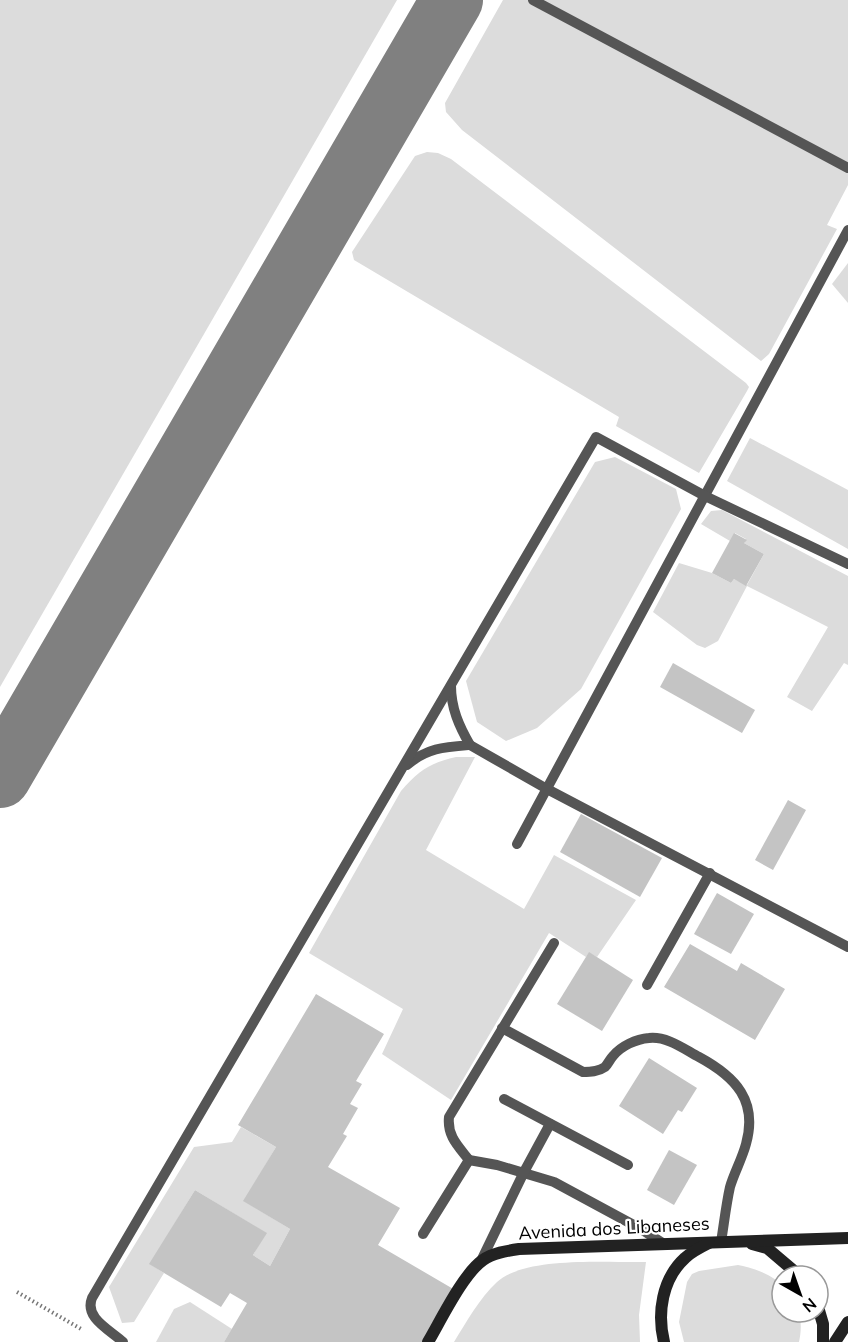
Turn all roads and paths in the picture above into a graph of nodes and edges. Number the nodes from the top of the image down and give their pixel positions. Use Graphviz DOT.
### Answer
graph roads {
  1 [pos="533,0"];
  2 [pos="848,168"];
  3 [pos="848,231"];
  4 [pos="705,496"];
  5 [pos="848,564"];
  6 [pos="451,686"];
  7 [pos="470,745"];
  8 [pos="397,774"];
  9 [pos="547,789"];
  10 [pos="517,844"];
  11 [pos="710,873"];
  12 [pos="554,943"];
  13 [pos="848,947"];
  14 [pos="647,985"];
  15 [pos="502,1028"];
  16 [pos="504,1098"];
  17 [pos="550,1124"];
  18 [pos="469,1160"];
  19 [pos="628,1165"];
  20 [pos="524,1172"];
  21 [pos="423,1234"];
  22 [pos="848,1238"];
  23 [pos="738,1241"];
  24 [pos="715,1242"];
  25 [pos="664,1244"];
  26 [pos="481,1261"];
  27 [pos="786,1264"];
  28 [pos="17,1292"];
  29 [pos="848,1322"];
  30 [pos="823,1324"];
  31 [pos="85,1331"];
  32 [pos="123,1342"];
  33 [pos="428,1342"];
  34 [pos="664,1342"];
  35 [pos="822,1342"];
  36 [pos="835,1342"];
  1 -- 2 [label="lane"];
  3 -- 4 [label="lane"];
  4 -- 5 [label="lane"];
  4 -- 6 [label="lane"];
  4 -- 9 [label="lane"];
  6 -- 7 [label="lane"];
  6 -- 8 [label="lane"];
  7 -- 8 [label="lane"];
  7 -- 9 [label="lane"];
  8 -- 32 [label="lane"];
  9 -- 10 [label="lane"];
  9 -- 11 [label="lane"];
  11 -- 13 [label="lane"];
  11 -- 14 [label="lane"];
  12 -- 15 [label="lane"];
  15 -- 18 [label="lane"];
  15 -- 24 [label="lane"];
  16 -- 17 [label="lane"];
  17 -- 19 [label="lane"];
  17 -- 20 [label="lane"];
  18 -- 20 [label="lane"];
  18 -- 21 [label="lane"];
  20 -- 25 [label="lane"];
  20 -- 26 [label="lane"];
  22 -- 23 [label="main road, Avenida dos Libaneses"];
  23 -- 24 [label="main road, Avenida dos Libaneses"];
  23 -- 27 [label="main road"];
  24 -- 25 [label="main road, Avenida dos Libaneses"];
  24 -- 34 [label="main road"];
  25 -- 26 [label="main road, Avenida dos Libaneses"];
  26 -- 33 [label="main road"];
  28 -- 31 [label="path"];
  29 -- 36 [label="main road"];
  30 -- 35 [label="main road"];
}
